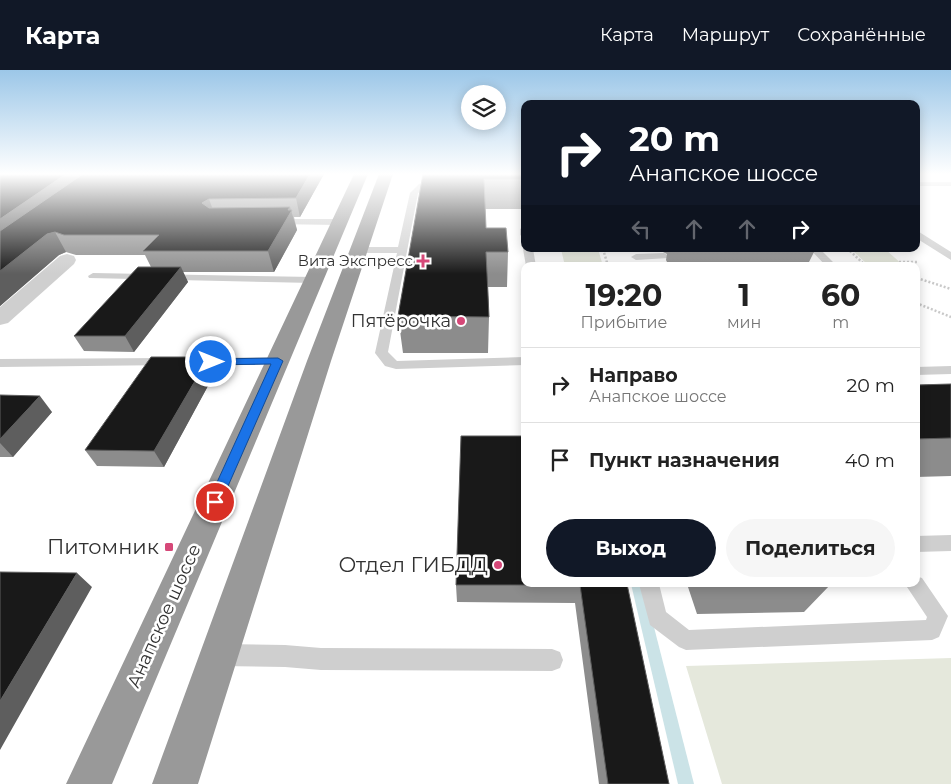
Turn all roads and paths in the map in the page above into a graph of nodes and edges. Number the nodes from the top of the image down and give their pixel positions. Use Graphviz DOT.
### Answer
graph roads {
  1 [pos="346,207"];
  2 [pos="374,207"];
  3 [pos="413,207"];
  4 [pos="263,222"];
  5 [pos="339,222"];
  6 [pos="920,236"];
  7 [pos="359,250"];
  8 [pos="403,250"];
  9 [pos="818,252"];
  10 [pos="850,252"];
  11 [pos="664,256"];
  12 [pos="636,257"];
  13 [pos="951,258"];
  14 [pos="67,260"];
  15 [pos="828,262"];
  16 [pos="862,262"];
  17 [pos="899,262"];
  18 [pos="927,262"];
  19 [pos="93,276"];
  20 [pos="920,279"];
  21 [pos="314,280"];
  22 [pos="951,288"];
  23 [pos="920,305"];
  24 [pos="951,317"];
  25 [pos="0,318"];
  26 [pos="278,361"];
  27 [pos="521,362"];
  28 [pos="0,363"];
  29 [pos="951,370"];
  30 [pos="920,371"];
  31 [pos="951,543"];
  32 [pos="920,544"];
  33 [pos="650,587"];
  34 [pos="918,587"];
  35 [pos="220,655"];
  36 [pos="552,660"];
  37 [pos="89,784"];
  38 [pos="175,784"];
  1 -- 5 [label="highway, Анапское шоссе"];
  2 -- 7 [label="highway"];
  3 -- 8 [label="lane"];
  4 -- 5 [label="lane"];
  5 -- 21 [label="highway, Анапское шоссе"];
  6 -- 13 [label="lane"];
  7 -- 8 [label="lane"];
  7 -- 35 [label="highway"];
  8 -- 27 [label="lane"];
  9 -- 15 [label="lane"];
  10 -- 16 [label="path"];
  11 -- 12 [label="lane"];
  14 -- 25 [label="street"];
  17 -- 18 [label="path"];
  19 -- 21 [label="lane"];
  20 -- 22 [label="path"];
  21 -- 26 [label="highway, Анапское шоссе"];
  23 -- 24 [label="path"];
  26 -- 28 [label="lane"];
  26 -- 37 [label="highway, Анапское шоссе"];
  29 -- 30 [label="lane"];
  31 -- 32 [label="lane"];
  33 -- 34 [label="lane"];
  35 -- 36 [label="lane"];
  35 -- 38 [label="highway"];
}
